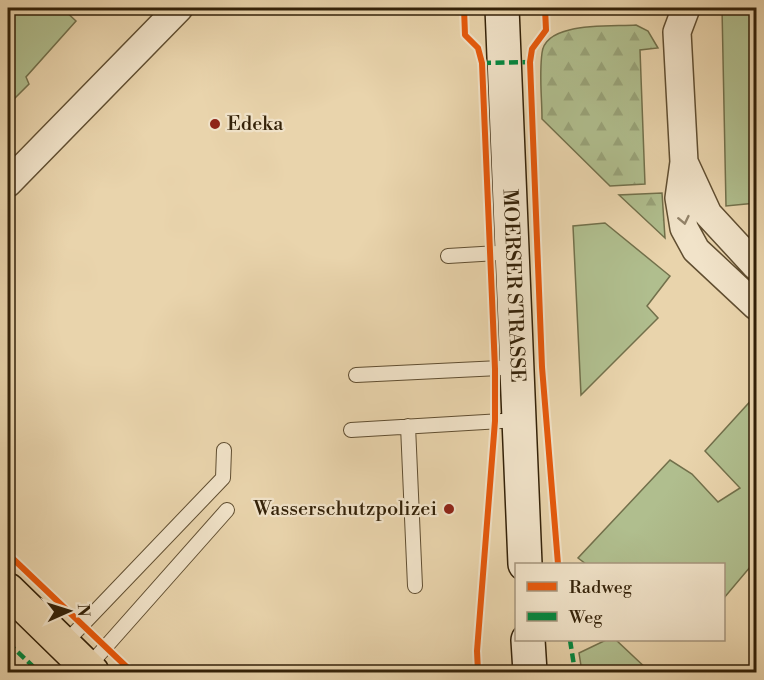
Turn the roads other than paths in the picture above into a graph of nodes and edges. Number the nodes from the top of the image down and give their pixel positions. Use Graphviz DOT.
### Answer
graph roads {
  1 [pos="179,8"];
  2 [pos="501,8"];
  3 [pos="686,8"];
  4 [pos="684,162"];
  5 [pos="8,183"];
  6 [pos="513,252"];
  7 [pos="448,256"];
  8 [pos="756,266"];
  9 [pos="756,306"];
  10 [pos="518,368"];
  11 [pos="356,375"];
  12 [pos="520,420"];
  13 [pos="408,426"];
  14 [pos="351,430"];
  15 [pos="224,450"];
  16 [pos="227,510"];
  17 [pos="525,563"];
  18 [pos="415,586"];
  19 [pos="8,590"];
  20 [pos="528,641"];
  21 [pos="63,645"];
  22 [pos="89,670"];
  23 [pos="530,672"];
  1 -- 5 [label="street"];
  2 -- 6 [label="main road, MOERSER STRASSE"];
  3 -- 4 [label="street"];
  4 -- 8 [label="street"];
  4 -- 9 [label="street, one-way"];
  6 -- 7 [label="lane"];
  6 -- 10 [label="main road, MOERSER STRASSE"];
  10 -- 11 [label="lane"];
  10 -- 12 [label="main road, MOERSER STRASSE"];
  12 -- 13 [label="lane"];
  12 -- 17 [label="main road, MOERSER STRASSE"];
  13 -- 14 [label="lane"];
  13 -- 18 [label="lane"];
  15 -- 21 [label="lane"];
  16 -- 22 [label="lane"];
  19 -- 21 [label="main road"];
  20 -- 23 [label="main road"];
  21 -- 22 [label="main road"];
}
